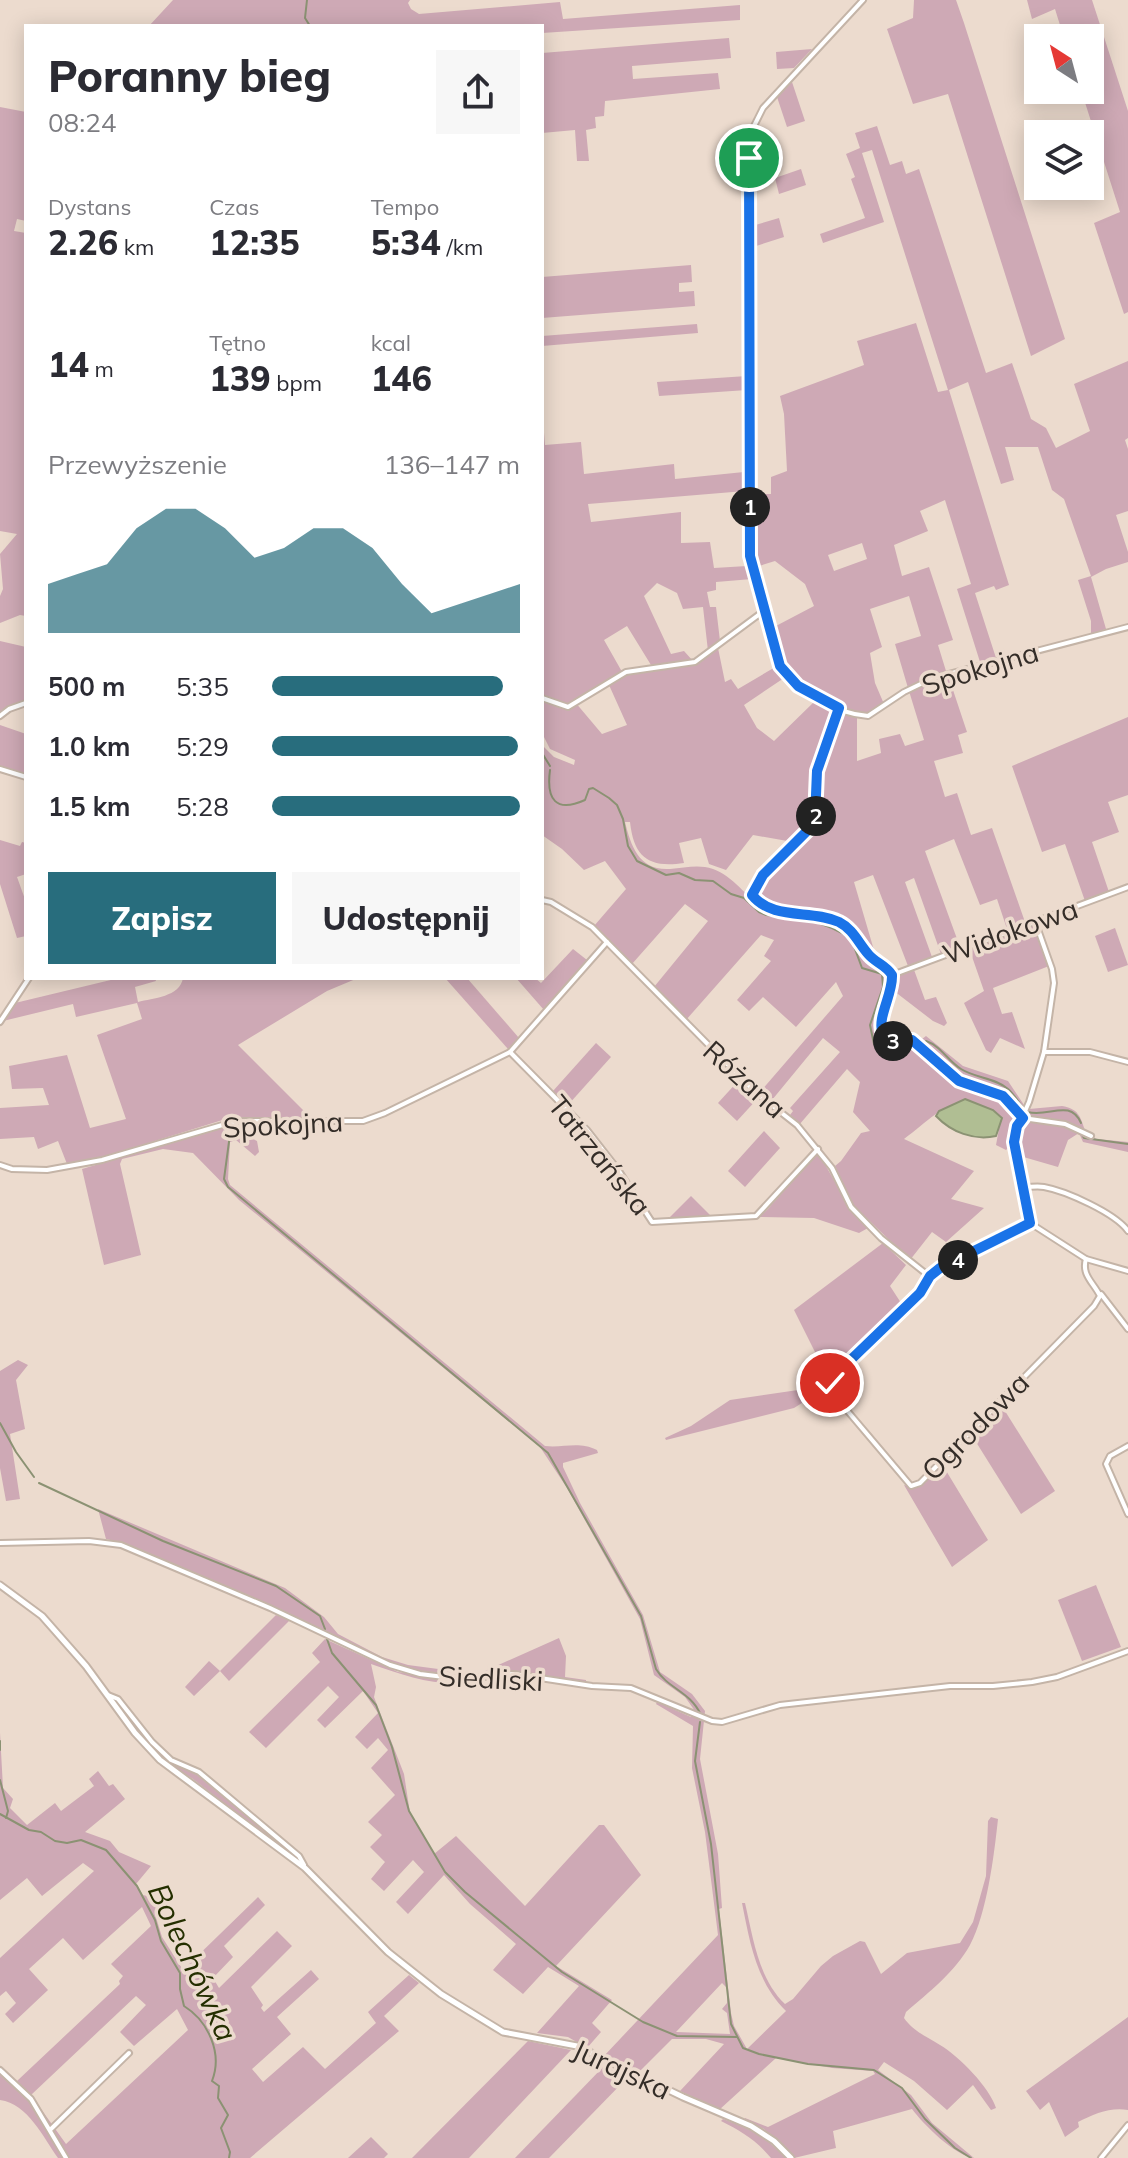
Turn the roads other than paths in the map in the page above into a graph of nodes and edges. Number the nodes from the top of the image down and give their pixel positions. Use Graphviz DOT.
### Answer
graph roads {
  1 [pos="863,0"];
  2 [pos="765,609"];
  3 [pos="1128,627"];
  4 [pos="544,699"];
  5 [pos="24,704"];
  6 [pos="839,708"];
  7 [pos="0,716"];
  8 [pos="0,769"];
  9 [pos="24,776"];
  10 [pos="1128,887"];
  11 [pos="544,900"];
  12 [pos="1035,921"];
  13 [pos="607,942"];
  14 [pos="892,975"];
  15 [pos="28,980"];
  16 [pos="0,1022"];
  17 [pos="510,1052"];
  18 [pos="1044,1052"];
  19 [pos="1128,1062"];
  20 [pos="1023,1118"];
  21 [pos="1091,1136"];
  22 [pos="818,1149"];
  23 [pos="0,1165"];
  24 [pos="1025,1187"];
  25 [pos="1030,1223"];
  26 [pos="1128,1231"];
  27 [pos="1086,1259"];
  28 [pos="1128,1271"];
  29 [pos="930,1276"];
  30 [pos="1099,1293"];
  31 [pos="1128,1329"];
  32 [pos="1128,1446"];
  33 [pos="1128,1514"];
  34 [pos="0,1543"];
  35 [pos="0,1585"];
  36 [pos="1128,1651"];
  37 [pos="107,1694"];
  38 [pos="305,1868"];
  39 [pos="129,2053"];
  40 [pos="0,2070"];
  41 [pos="1128,2125"];
  42 [pos="50,2130"];
  43 [pos="66,2158"];
  44 [pos="791,2158"];
  45 [pos="1101,2158"];
  1 -- 2 [label="street"];
  2 -- 4 [label="street"];
  2 -- 6 [label="street"];
  3 -- 6 [label="street, Spokojna"];
  5 -- 7 [label="street"];
  6 -- 14 [label="street"];
  8 -- 9 [label="street"];
  10 -- 12 [label="street, Widokowa"];
  11 -- 13 [label="street, Różana"];
  12 -- 14 [label="street, Widokowa"];
  12 -- 18 [label="street"];
  13 -- 17 [label="street"];
  13 -- 22 [label="street, Różana"];
  14 -- 20 [label="street"];
  15 -- 16 [label="street"];
  17 -- 22 [label="street, Tatrzańska"];
  17 -- 23 [label="street, Spokojna"];
  18 -- 19 [label="street"];
  18 -- 20 [label="street"];
  20 -- 21 [label="street"];
  20 -- 24 [label="street"];
  22 -- 29 [label="street, Różana"];
  24 -- 25 [label="street"];
  24 -- 26 [label="street"];
  25 -- 27 [label="street"];
  25 -- 29 [label="street"];
  27 -- 28 [label="street"];
  27 -- 30 [label="street"];
  29 -- 30 [label="street, Ogrodowa"];
  30 -- 31 [label="street"];
  32 -- 33 [label="street"];
  34 -- 36 [label="street, Siedliski"];
  35 -- 37 [label="street, Jurajska"];
  37 -- 38 [label="street, Jurajska"];
  37 -- 38 [label="street, Jurajska"];
  38 -- 44 [label="street, Jurajska"];
  39 -- 42 [label="street"];
  40 -- 42 [label="street"];
  41 -- 45 [label="street"];
  42 -- 43 [label="street"];
}
